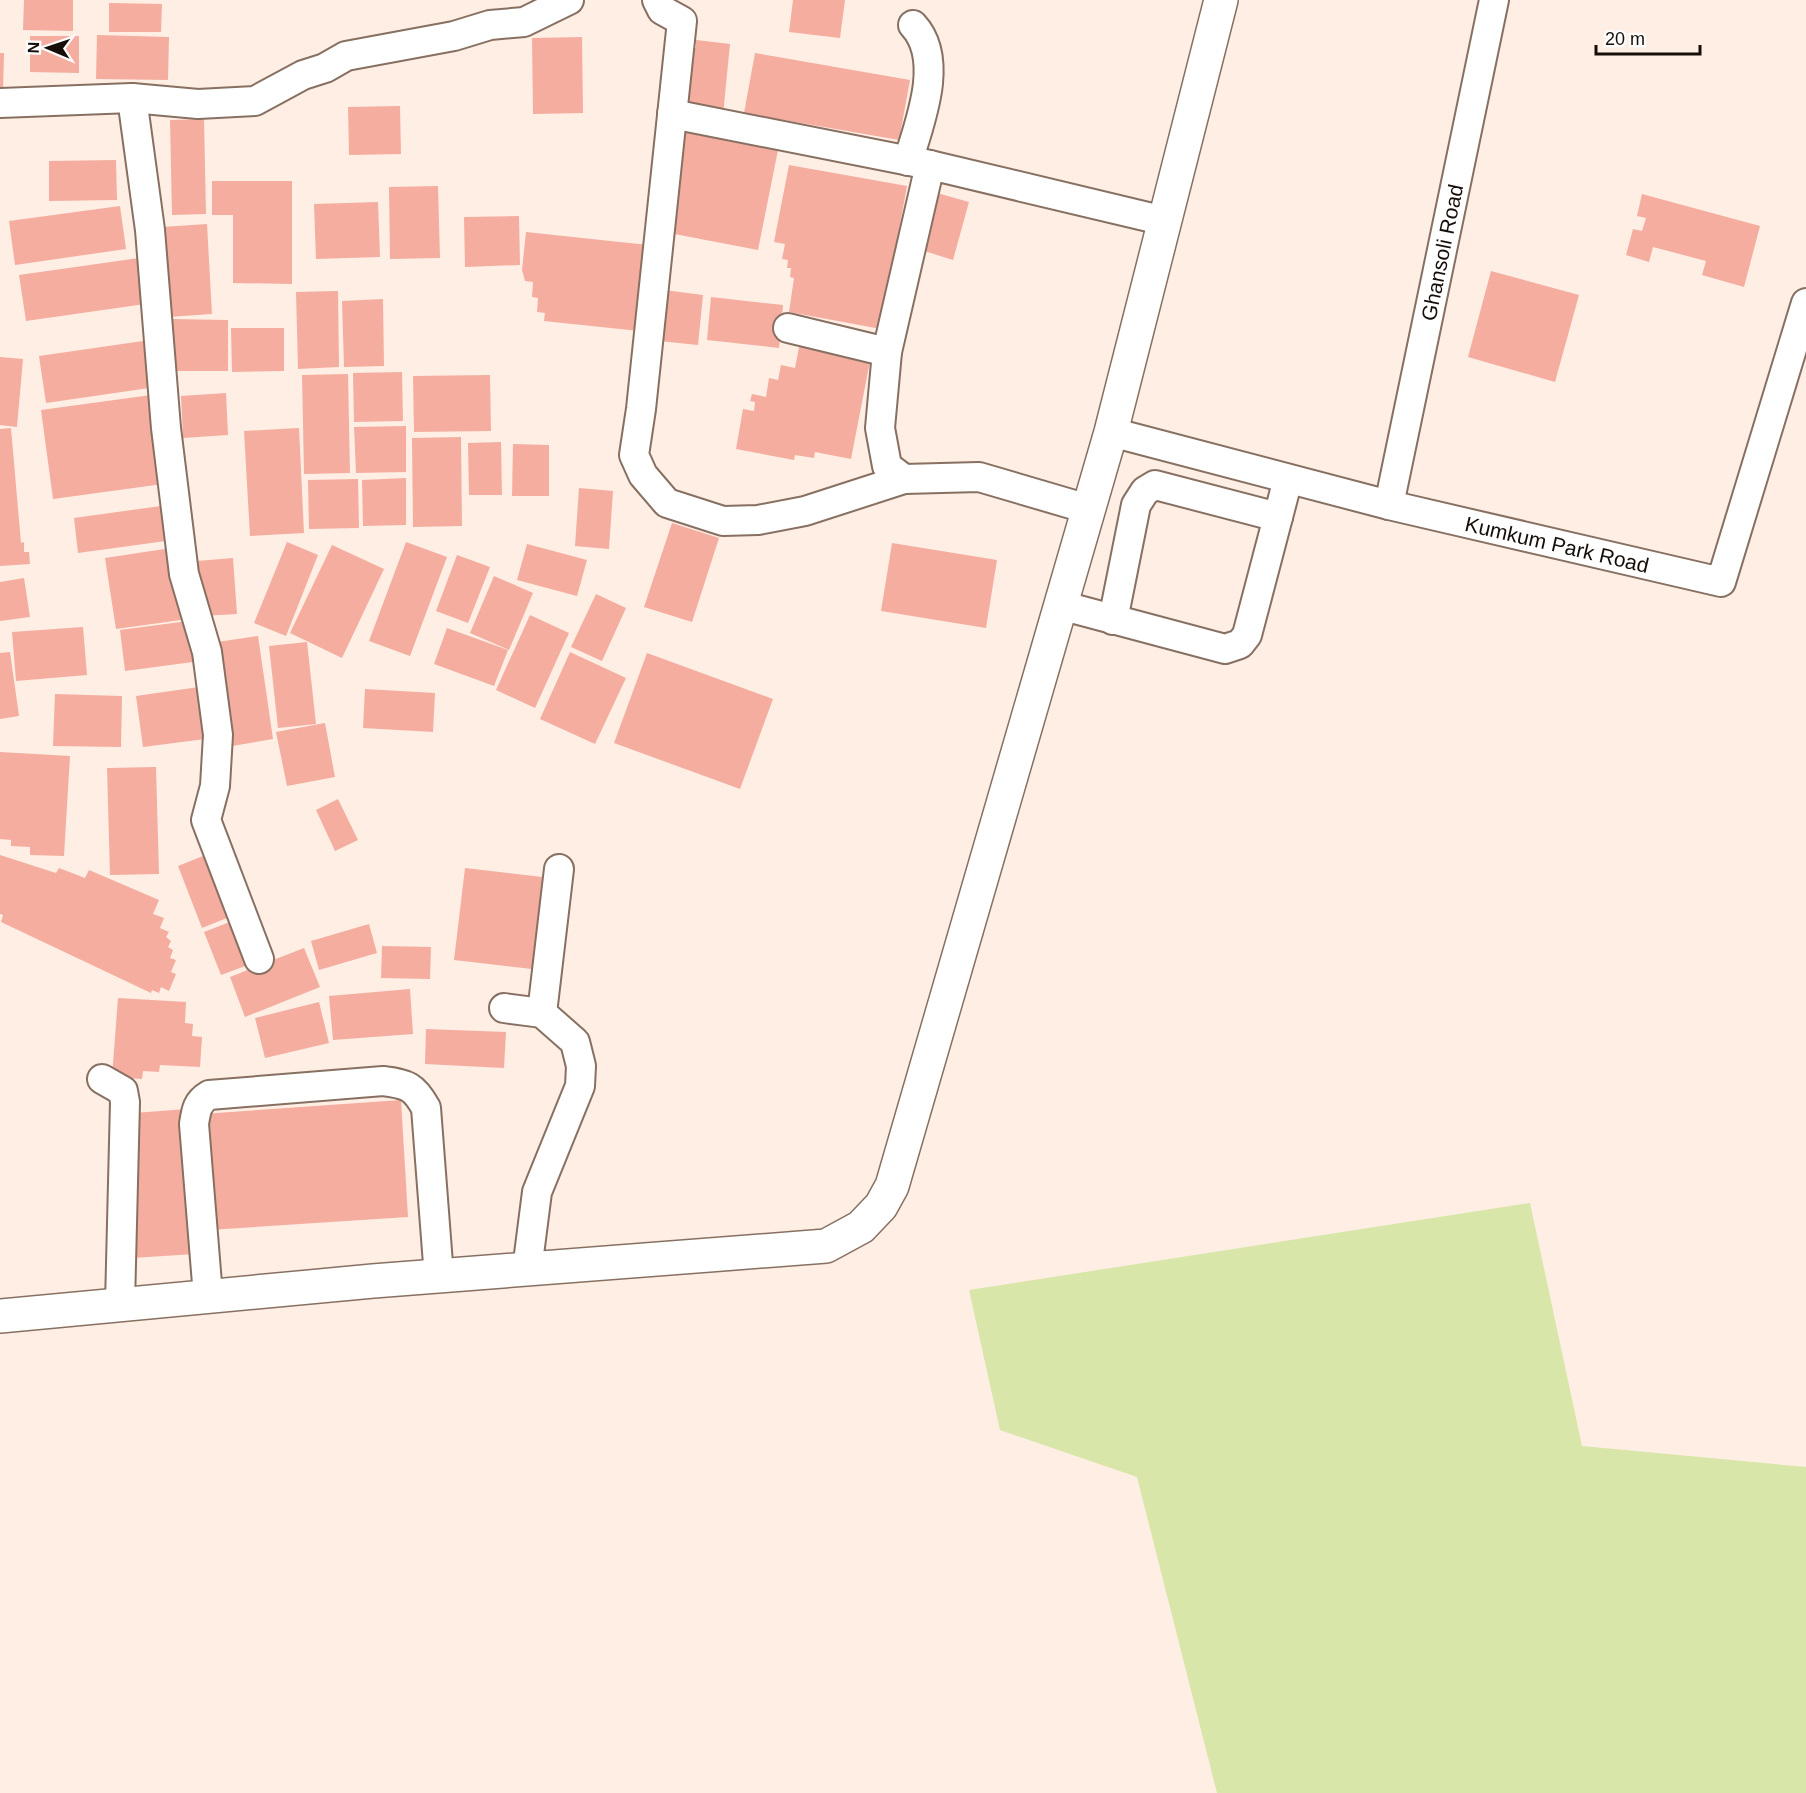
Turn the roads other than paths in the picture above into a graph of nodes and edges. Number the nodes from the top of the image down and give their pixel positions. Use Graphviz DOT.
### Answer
graph roads {
  1 [pos="569,0"];
  2 [pos="657,0"];
  3 [pos="1221,0"];
  4 [pos="1494,0"];
  5 [pos="913,25"];
  6 [pos="132,98"];
  7 [pos="0,103"];
  8 [pos="672,114"];
  9 [pos="919,163"];
  10 [pos="1165,220"];
  11 [pos="1806,303"];
  12 [pos="788,328"];
  13 [pos="887,352"];
  14 [pos="1111,432"];
  15 [pos="1288,478"];
  16 [pos="904,479"];
  17 [pos="1389,505"];
  18 [pos="1088,509"];
  19 [pos="1278,517"];
  20 [pos="1060,605"];
  21 [pos="1113,620"];
  22 [pos="559,869"];
  23 [pos="259,959"];
  24 [pos="504,1008"];
  25 [pos="542,1013"];
  26 [pos="102,1079"];
  27 [pos="527,1270"];
  28 [pos="439,1277"];
  29 [pos="208,1296"];
  30 [pos="120,1304"];
  31 [pos="0,1316"];
  1 -- 6 [label="street"];
  2 -- 8 [label="street"];
  3 -- 10 [label="street"];
  4 -- 17 [label="street, Ghansoli Road"];
  5 -- 9 [label="street"];
  6 -- 7 [label="street"];
  6 -- 23 [label="street"];
  8 -- 9 [label="street"];
  8 -- 16 [label="street"];
  9 -- 10 [label="street"];
  9 -- 13 [label="street"];
  10 -- 14 [label="street"];
  11 -- 17 [label="street, Kumkum Park Road"];
  12 -- 13 [label="street"];
  13 -- 16 [label="street"];
  14 -- 15 [label="street, Kumkum Park Road"];
  14 -- 18 [label="street"];
  15 -- 17 [label="street, Kumkum Park Road"];
  15 -- 19 [label="street"];
  16 -- 18 [label="street"];
  18 -- 20 [label="street"];
  19 -- 21 [label="street"];
  19 -- 21 [label="street"];
  20 -- 21 [label="street"];
  20 -- 27 [label="street"];
  22 -- 25 [label="street"];
  24 -- 25 [label="street"];
  25 -- 27 [label="street"];
  26 -- 30 [label="street"];
  27 -- 28 [label="street"];
  28 -- 29 [label="street"];
  28 -- 29 [label="street"];
  29 -- 30 [label="street"];
  30 -- 31 [label="street"];
}
